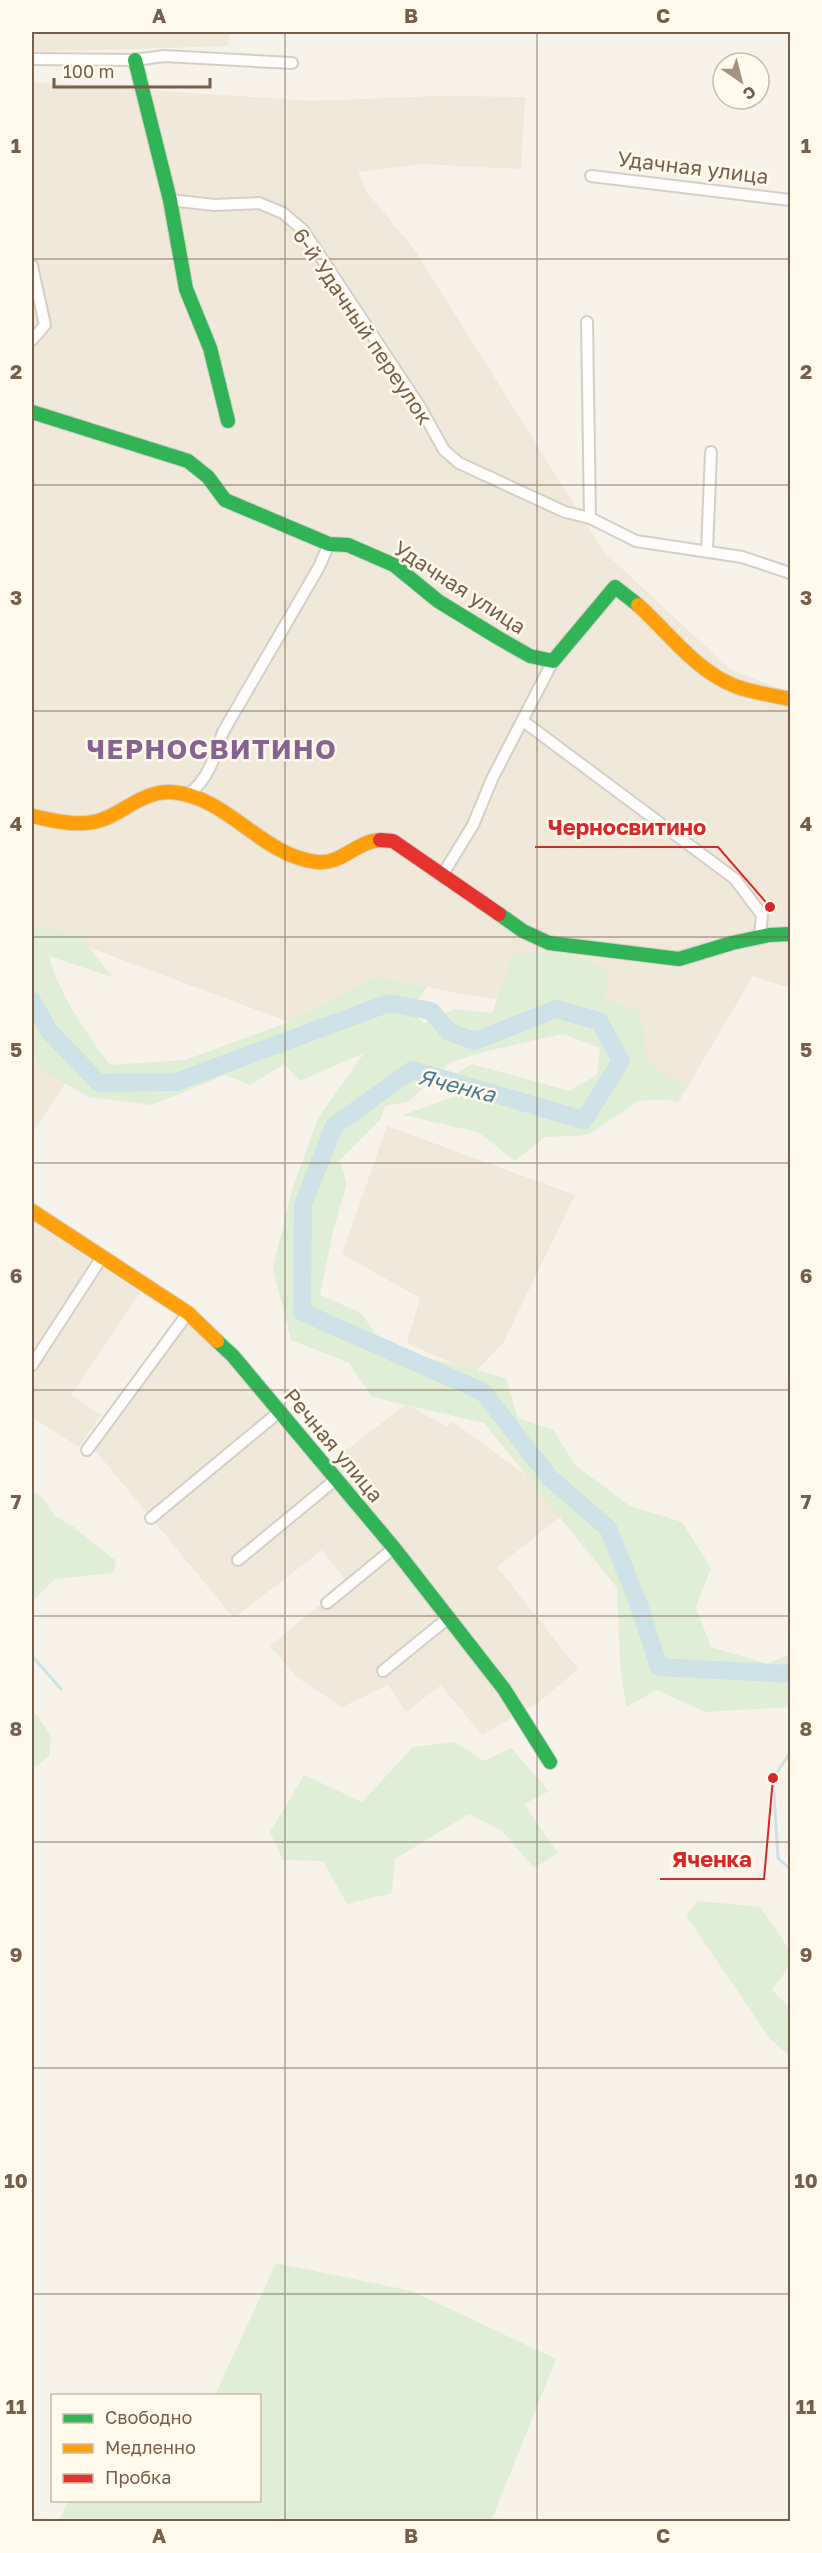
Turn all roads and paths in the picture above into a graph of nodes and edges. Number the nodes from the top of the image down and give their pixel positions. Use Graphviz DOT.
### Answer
graph roads {
  1 [pos="32,59"];
  2 [pos="135,60"];
  3 [pos="292,63"];
  4 [pos="591,176"];
  5 [pos="170,200"];
  6 [pos="790,200"];
  7 [pos="32,266"];
  8 [pos="587,322"];
  9 [pos="32,340"];
  10 [pos="32,412"];
  11 [pos="228,421"];
  12 [pos="711,452"];
  13 [pos="590,518"];
  14 [pos="329,544"];
  15 [pos="707,551"];
  16 [pos="790,573"];
  17 [pos="553,661"];
  18 [pos="790,699"];
  19 [pos="523,721"];
  20 [pos="189,794"];
  21 [pos="32,816"];
  22 [pos="442,874"];
  23 [pos="790,934"];
  24 [pos="760,937"];
  25 [pos="32,1211"];
  26 [pos="102,1257"];
  27 [pos="188,1313"];
  28 [pos="32,1365"];
  29 [pos="279,1412"];
  30 [pos="87,1450"];
  31 [pos="335,1480"];
  32 [pos="151,1518"];
  33 [pos="394,1548"];
  34 [pos="238,1560"];
  35 [pos="327,1603"];
  36 [pos="448,1618"];
  37 [pos="383,1671"];
  38 [pos="550,1762"];
  1 -- 2 [label="street"];
  2 -- 3 [label="street"];
  2 -- 5 [label="street"];
  4 -- 6 [label="street, Удачная улица"];
  5 -- 11 [label="street"];
  5 -- 13 [label="street, 6-й Удачный переулок"];
  7 -- 9 [label="street"];
  8 -- 13 [label="street"];
  10 -- 14 [label="street, Удачная улица"];
  12 -- 15 [label="street"];
  13 -- 15 [label="street"];
  14 -- 17 [label="street, Удачная улица"];
  14 -- 20 [label="street"];
  15 -- 16 [label="street"];
  17 -- 18 [label="street"];
  17 -- 19 [label="street"];
  19 -- 22 [label="street"];
  19 -- 24 [label="street"];
  20 -- 21 [label="street"];
  20 -- 22 [label="street"];
  22 -- 24 [label="street"];
  23 -- 24 [label="street"];
  25 -- 26 [label="street, Речная улица"];
  26 -- 27 [label="street, Речная улица"];
  26 -- 28 [label="street"];
  27 -- 29 [label="street, Речная улица"];
  27 -- 30 [label="street"];
  29 -- 31 [label="street, Речная улица"];
  29 -- 32 [label="street"];
  31 -- 33 [label="street, Речная улица"];
  31 -- 34 [label="street"];
  33 -- 35 [label="street"];
  33 -- 36 [label="street, Речная улица"];
  36 -- 37 [label="street"];
  36 -- 38 [label="street, Речная улица"];
}
